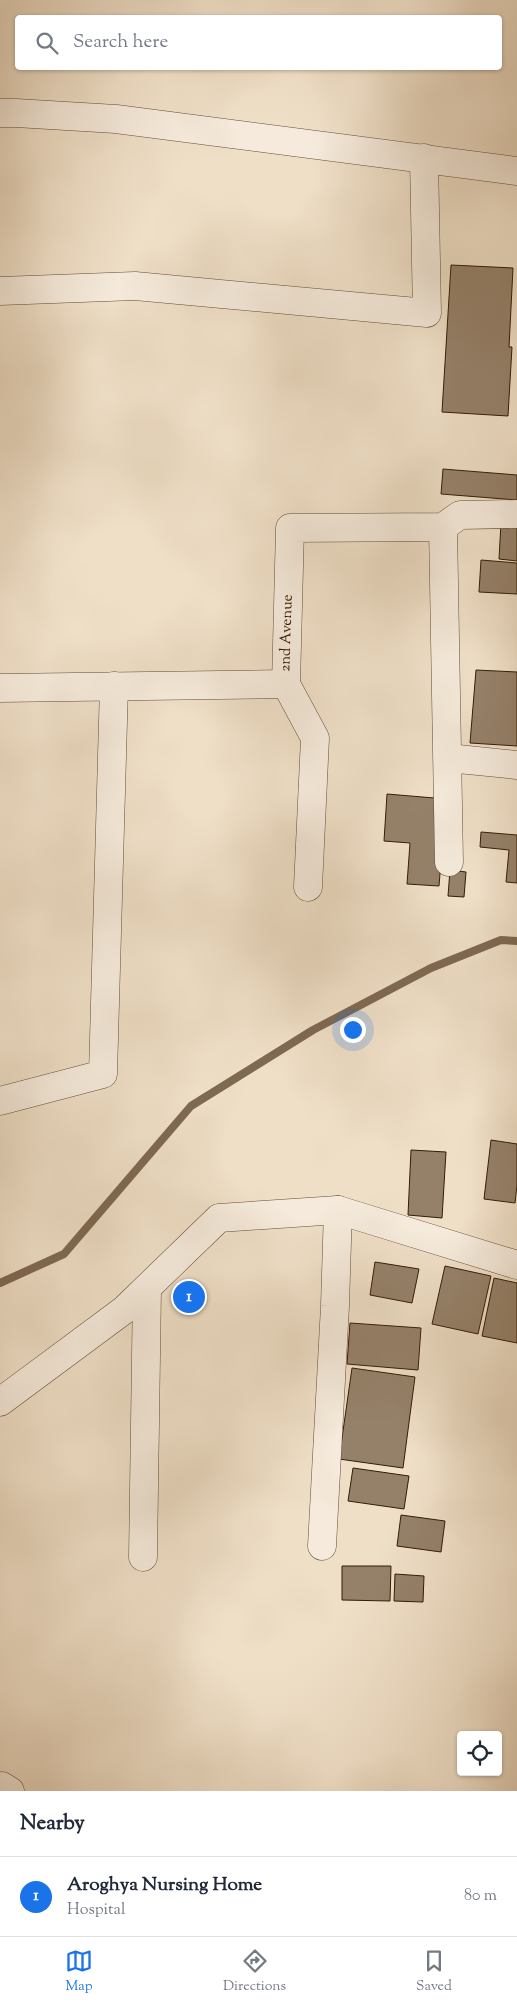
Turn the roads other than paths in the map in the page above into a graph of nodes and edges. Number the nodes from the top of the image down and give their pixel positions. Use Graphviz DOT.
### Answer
graph roads {
  1 [pos="0,113"];
  2 [pos="424,158"];
  3 [pos="517,171"];
  4 [pos="0,291"];
  5 [pos="517,514"];
  6 [pos="443,527"];
  7 [pos="286,684"];
  8 [pos="114,686"];
  9 [pos="0,688"];
  10 [pos="448,758"];
  11 [pos="517,765"];
  12 [pos="449,862"];
  13 [pos="308,887"];
  14 [pos="0,1101"];
  15 [pos="338,1210"];
  16 [pos="517,1265"];
  17 [pos="147,1289"];
  18 [pos="0,1402"];
  19 [pos="322,1546"];
  20 [pos="144,1557"];
  1 -- 2 [label="street"];
  2 -- 3 [label="street"];
  2 -- 4 [label="street"];
  5 -- 6 [label="street, 2nd Avenue"];
  6 -- 7 [label="street, 2nd Avenue"];
  6 -- 10 [label="street"];
  7 -- 8 [label="street, 2nd Avenue"];
  7 -- 13 [label="street"];
  8 -- 9 [label="street, 2nd Avenue"];
  8 -- 14 [label="street"];
  10 -- 11 [label="street"];
  10 -- 12 [label="street"];
  15 -- 16 [label="street"];
  15 -- 17 [label="street"];
  15 -- 19 [label="street"];
  17 -- 18 [label="street"];
  17 -- 20 [label="street"];
}
